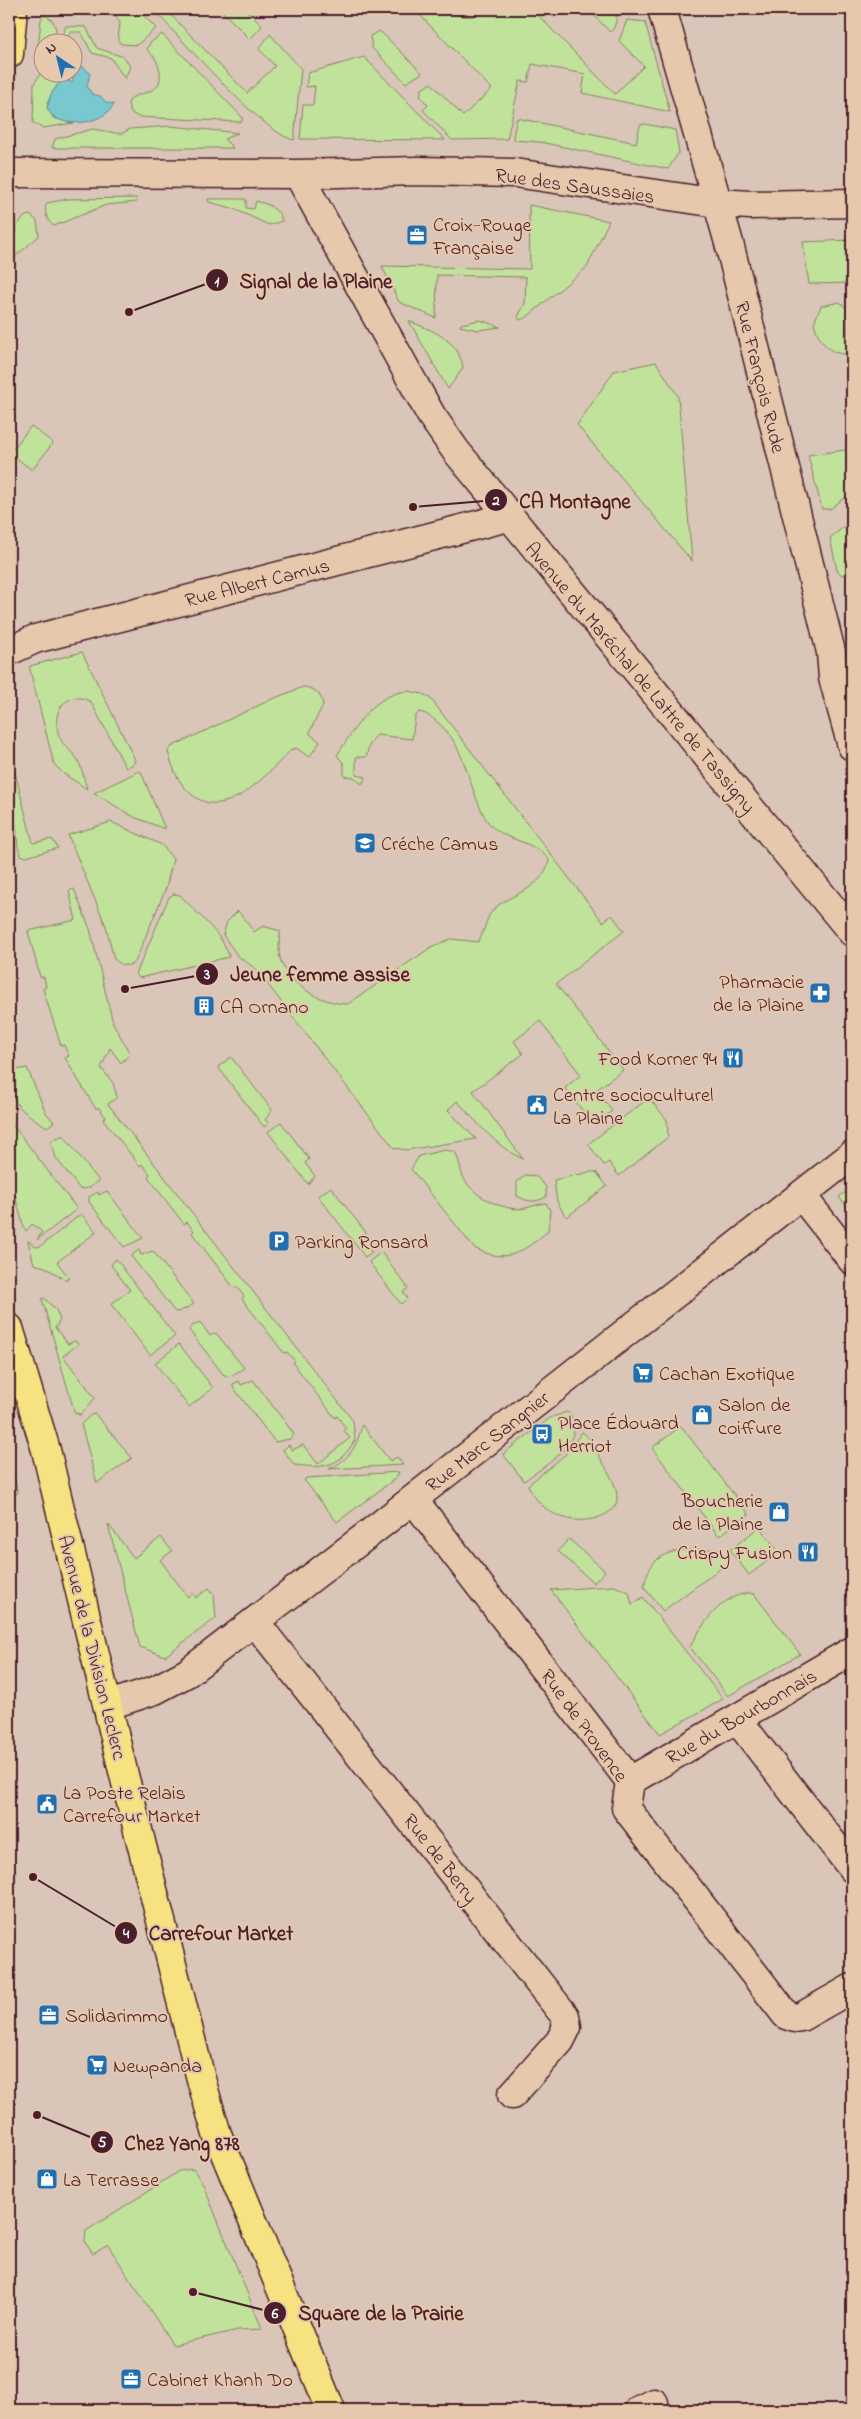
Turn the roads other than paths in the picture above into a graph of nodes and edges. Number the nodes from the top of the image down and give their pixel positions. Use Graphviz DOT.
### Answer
graph roads {
  1 [pos="13,9"];
  2 [pos="662,9"];
  3 [pos="9,54"];
  4 [pos="9,173"];
  5 [pos="298,174"];
  6 [pos="852,203"];
  7 [pos="717,204"];
  8 [pos="508,517"];
  9 [pos="9,651"];
  10 [pos="852,746"];
  11 [pos="852,932"];
  12 [pos="852,1155"];
  13 [pos="802,1196"];
  14 [pos="852,1260"];
  15 [pos="9,1328"];
  16 [pos="16,1383"];
  17 [pos="413,1499"];
  18 [pos="255,1622"];
  19 [pos="852,1651"];
  20 [pos="109,1705"];
  21 [pos="737,1719"];
  22 [pos="630,1781"];
  23 [pos="852,1868"];
  24 [pos="852,1988"];
  25 [pos="512,2095"];
  26 [pos="331,2410"];
  1 -- 3 [label="main road"];
  2 -- 7 [label="street, Rue François Rude"];
  4 -- 5 [label="street"];
  5 -- 7 [label="street, Rue des Saussaies"];
  5 -- 8 [label="street, Avenue du Maréchal de Lattre de Tassigny"];
  6 -- 7 [label="street, Rue des Saussaies"];
  7 -- 10 [label="street, Rue François Rude"];
  8 -- 9 [label="street, Rue Albert Camus"];
  8 -- 11 [label="street, Avenue du Maréchal de Lattre de Tassigny"];
  12 -- 13 [label="street, Rue Marc Sangnier"];
  13 -- 14 [label="street"];
  13 -- 17 [label="street, Rue Marc Sangnier"];
  15 -- 16 [label="main road, Avenue de la Division Leclerc"];
  16 -- 20 [label="main road, Avenue de la Division Leclerc"];
  17 -- 18 [label="street, Rue Marc Sangnier"];
  17 -- 22 [label="street, Rue de Provence"];
  18 -- 20 [label="street, Rue Marc Sangnier"];
  18 -- 25 [label="street, Rue de Berry"];
  19 -- 21 [label="street, Rue du Bourbonnais"];
  20 -- 26 [label="main road, Avenue de la Division Leclerc"];
  21 -- 22 [label="street, Rue du Bourbonnais"];
  21 -- 23 [label="street"];
  22 -- 24 [label="street, Rue de Provence"];
}
